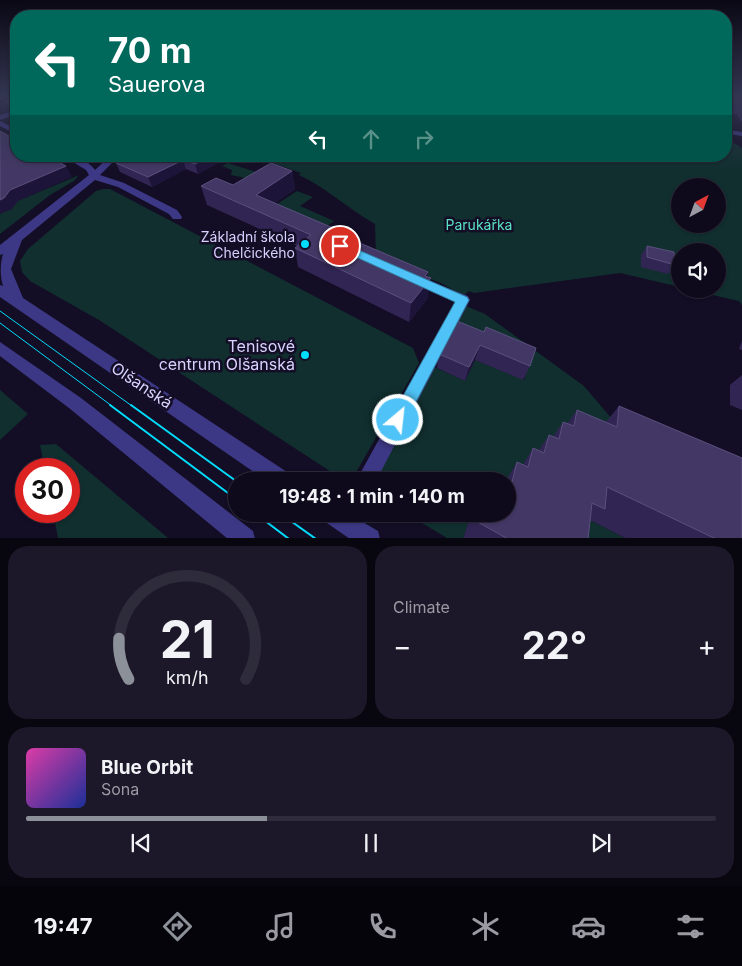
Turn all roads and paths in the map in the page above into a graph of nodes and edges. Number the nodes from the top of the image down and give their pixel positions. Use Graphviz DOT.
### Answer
graph roads {
  1 [pos="732,132"];
  2 [pos="742,134"];
  3 [pos="78,162"];
  4 [pos="109,162"];
  5 [pos="94,176"];
  6 [pos="177,217"];
  7 [pos="17,238"];
  8 [pos="0,245"];
  9 [pos="0,251"];
  10 [pos="404,274"];
  11 [pos="0,290"];
  12 [pos="19,303"];
  13 [pos="0,348"];
  14 [pos="270,472"];
  15 [pos="371,472"];
  16 [pos="349,522"];
  17 [pos="245,538"];
  18 [pos="370,538"];
  1 -- 2 [label="street"];
  3 -- 5 [label="street"];
  4 -- 5 [label="street"];
  5 -- 6 [label="street"];
  5 -- 7 [label="street"];
  7 -- 8 [label="street"];
  7 -- 9 [label="street"];
  7 -- 12 [label="street"];
  10 -- 15 [label="street"];
  11 -- 12 [label="street, Olšanská"];
  12 -- 14 [label="street, Olšanská"];
  13 -- 17 [label="street"];
  16 -- 18 [label="street"];
}
